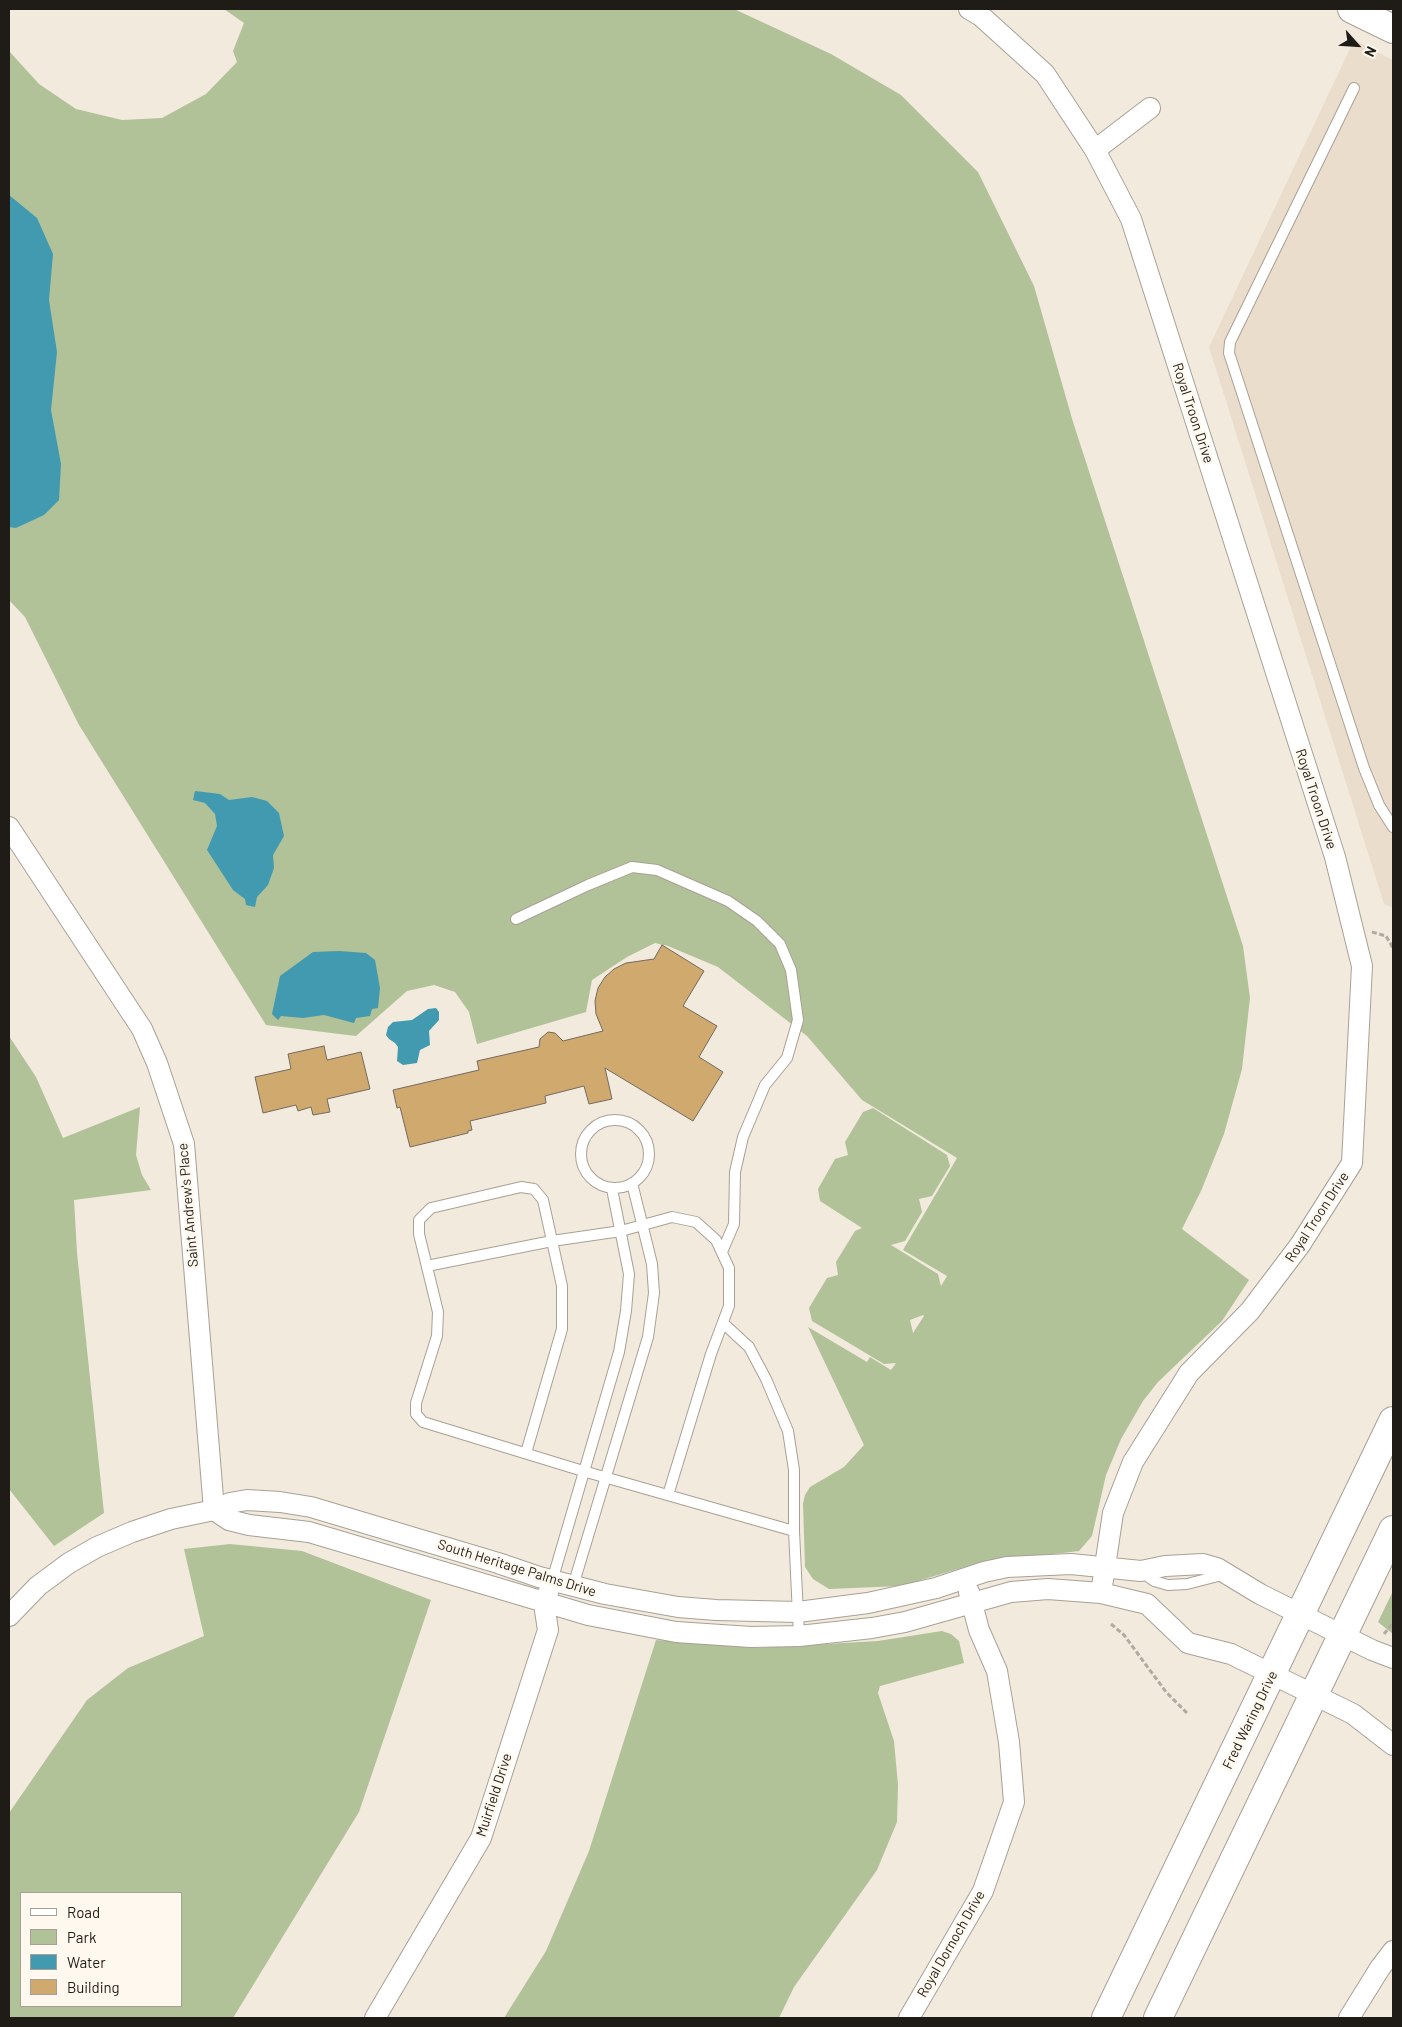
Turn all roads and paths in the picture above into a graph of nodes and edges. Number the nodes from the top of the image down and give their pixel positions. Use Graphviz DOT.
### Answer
graph roads {
  1 [pos="969,9"];
  2 [pos="1352,9"];
  3 [pos="1393,29"];
  4 [pos="1354,88"];
  5 [pos="1150,108"];
  6 [pos="1095,150"];
  7 [pos="9,827"];
  8 [pos="1393,827"];
  9 [pos="516,919"];
  10 [pos="632,1184"];
  11 [pos="612,1189"];
  12 [pos="642,1225"];
  13 [pos="621,1230"];
  14 [pos="552,1241"];
  15 [pos="722,1252"];
  16 [pos="427,1266"];
  17 [pos="722,1323"];
  18 [pos="1393,1421"];
  19 [pos="526,1453"];
  20 [pos="584,1471"];
  21 [pos="606,1478"];
  22 [pos="668,1495"];
  23 [pos="214,1510"];
  24 [pos="1393,1530"];
  25 [pos="794,1531"];
  26 [pos="1105,1566"];
  27 [pos="966,1578"];
  28 [pos="552,1581"];
  29 [pos="1150,1585"];
  30 [pos="573,1586"];
  31 [pos="1101,1593"];
  32 [pos="972,1603"];
  33 [pos="552,1606"];
  34 [pos="798,1612"];
  35 [pos="1301,1614"];
  36 [pos="9,1616"];
  37 [pos="1393,1623"];
  38 [pos="1110,1624"];
  39 [pos="1343,1635"];
  40 [pos="1382,1635"];
  41 [pos="799,1636"];
  42 [pos="1393,1658"];
  43 [pos="1272,1674"];
  44 [pos="1314,1695"];
  45 [pos="1188,1714"];
  46 [pos="1385,1733"];
  47 [pos="1393,1745"];
  48 [pos="1393,1951"];
  49 [pos="376,2018"];
  50 [pos="909,2018"];
  51 [pos="1106,2018"];
  52 [pos="1158,2018"];
  53 [pos="1349,2018"];
  1 -- 6 [label="street, Royal Troon Drive"];
  2 -- 3 [label="main road"];
  4 -- 8 [label="lane"];
  5 -- 6 [label="street"];
  6 -- 26 [label="street, Royal Troon Drive"];
  7 -- 23 [label="street, Saint Andrew's Place"];
  9 -- 15 [label="lane"];
  10 -- 11 [label="lane"];
  10 -- 11 [label="lane"];
  10 -- 12 [label="lane"];
  11 -- 13 [label="lane"];
  12 -- 13 [label="lane"];
  12 -- 15 [label="lane"];
  12 -- 21 [label="lane"];
  13 -- 14 [label="lane"];
  13 -- 20 [label="lane"];
  14 -- 16 [label="lane"];
  14 -- 16 [label="lane"];
  14 -- 19 [label="lane"];
  15 -- 17 [label="lane"];
  16 -- 19 [label="lane"];
  17 -- 22 [label="lane"];
  17 -- 25 [label="lane"];
  18 -- 35 [label="main road, Fred Waring Drive"];
  19 -- 20 [label="lane"];
  20 -- 21 [label="lane"];
  20 -- 28 [label="lane"];
  21 -- 22 [label="lane"];
  21 -- 30 [label="lane"];
  22 -- 25 [label="lane"];
  23 -- 28 [label="street, South Heritage Palms Drive"];
  23 -- 33 [label="street, South Heritage Palms Drive"];
  23 -- 36 [label="street, South Heritage Palms Drive"];
  24 -- 39 [label="main road"];
  25 -- 34 [label="lane"];
  26 -- 27 [label="street, South Heritage Palms Drive"];
  26 -- 29 [label="street, South Heritage Palms Drive"];
  26 -- 31 [label="street, Royal Troon Drive"];
  27 -- 32 [label="street, Royal Dornoch Drive"];
  27 -- 34 [label="street, South Heritage Palms Drive"];
  28 -- 30 [label="street, South Heritage Palms Drive"];
  28 -- 33 [label="street"];
  29 -- 31 [label="street, South Heritage Palms Drive"];
  29 -- 35 [label="street, South Heritage Palms Drive"];
  29 -- 43 [label="street"];
  30 -- 33 [label="street"];
  30 -- 34 [label="street, South Heritage Palms Drive"];
  31 -- 32 [label="street, South Heritage Palms Drive"];
  32 -- 41 [label="street, South Heritage Palms Drive"];
  32 -- 50 [label="street, Royal Dornoch Drive"];
  33 -- 41 [label="street, South Heritage Palms Drive"];
  33 -- 49 [label="street, Muirfield Drive"];
  34 -- 41 [label="lane"];
  35 -- 39 [label="street, South Heritage Palms Drive"];
  35 -- 43 [label="main road, Fred Waring Drive"];
  37 -- 40 [label="path"];
  38 -- 45 [label="path"];
  39 -- 42 [label="street, South Heritage Palms Drive"];
  39 -- 44 [label="main road"];
  43 -- 44 [label="street"];
  43 -- 51 [label="main road, Fred Waring Drive"];
  44 -- 46 [label="street"];
  44 -- 52 [label="main road"];
  46 -- 47 [label="street"];
  48 -- 53 [label="street"];
}
